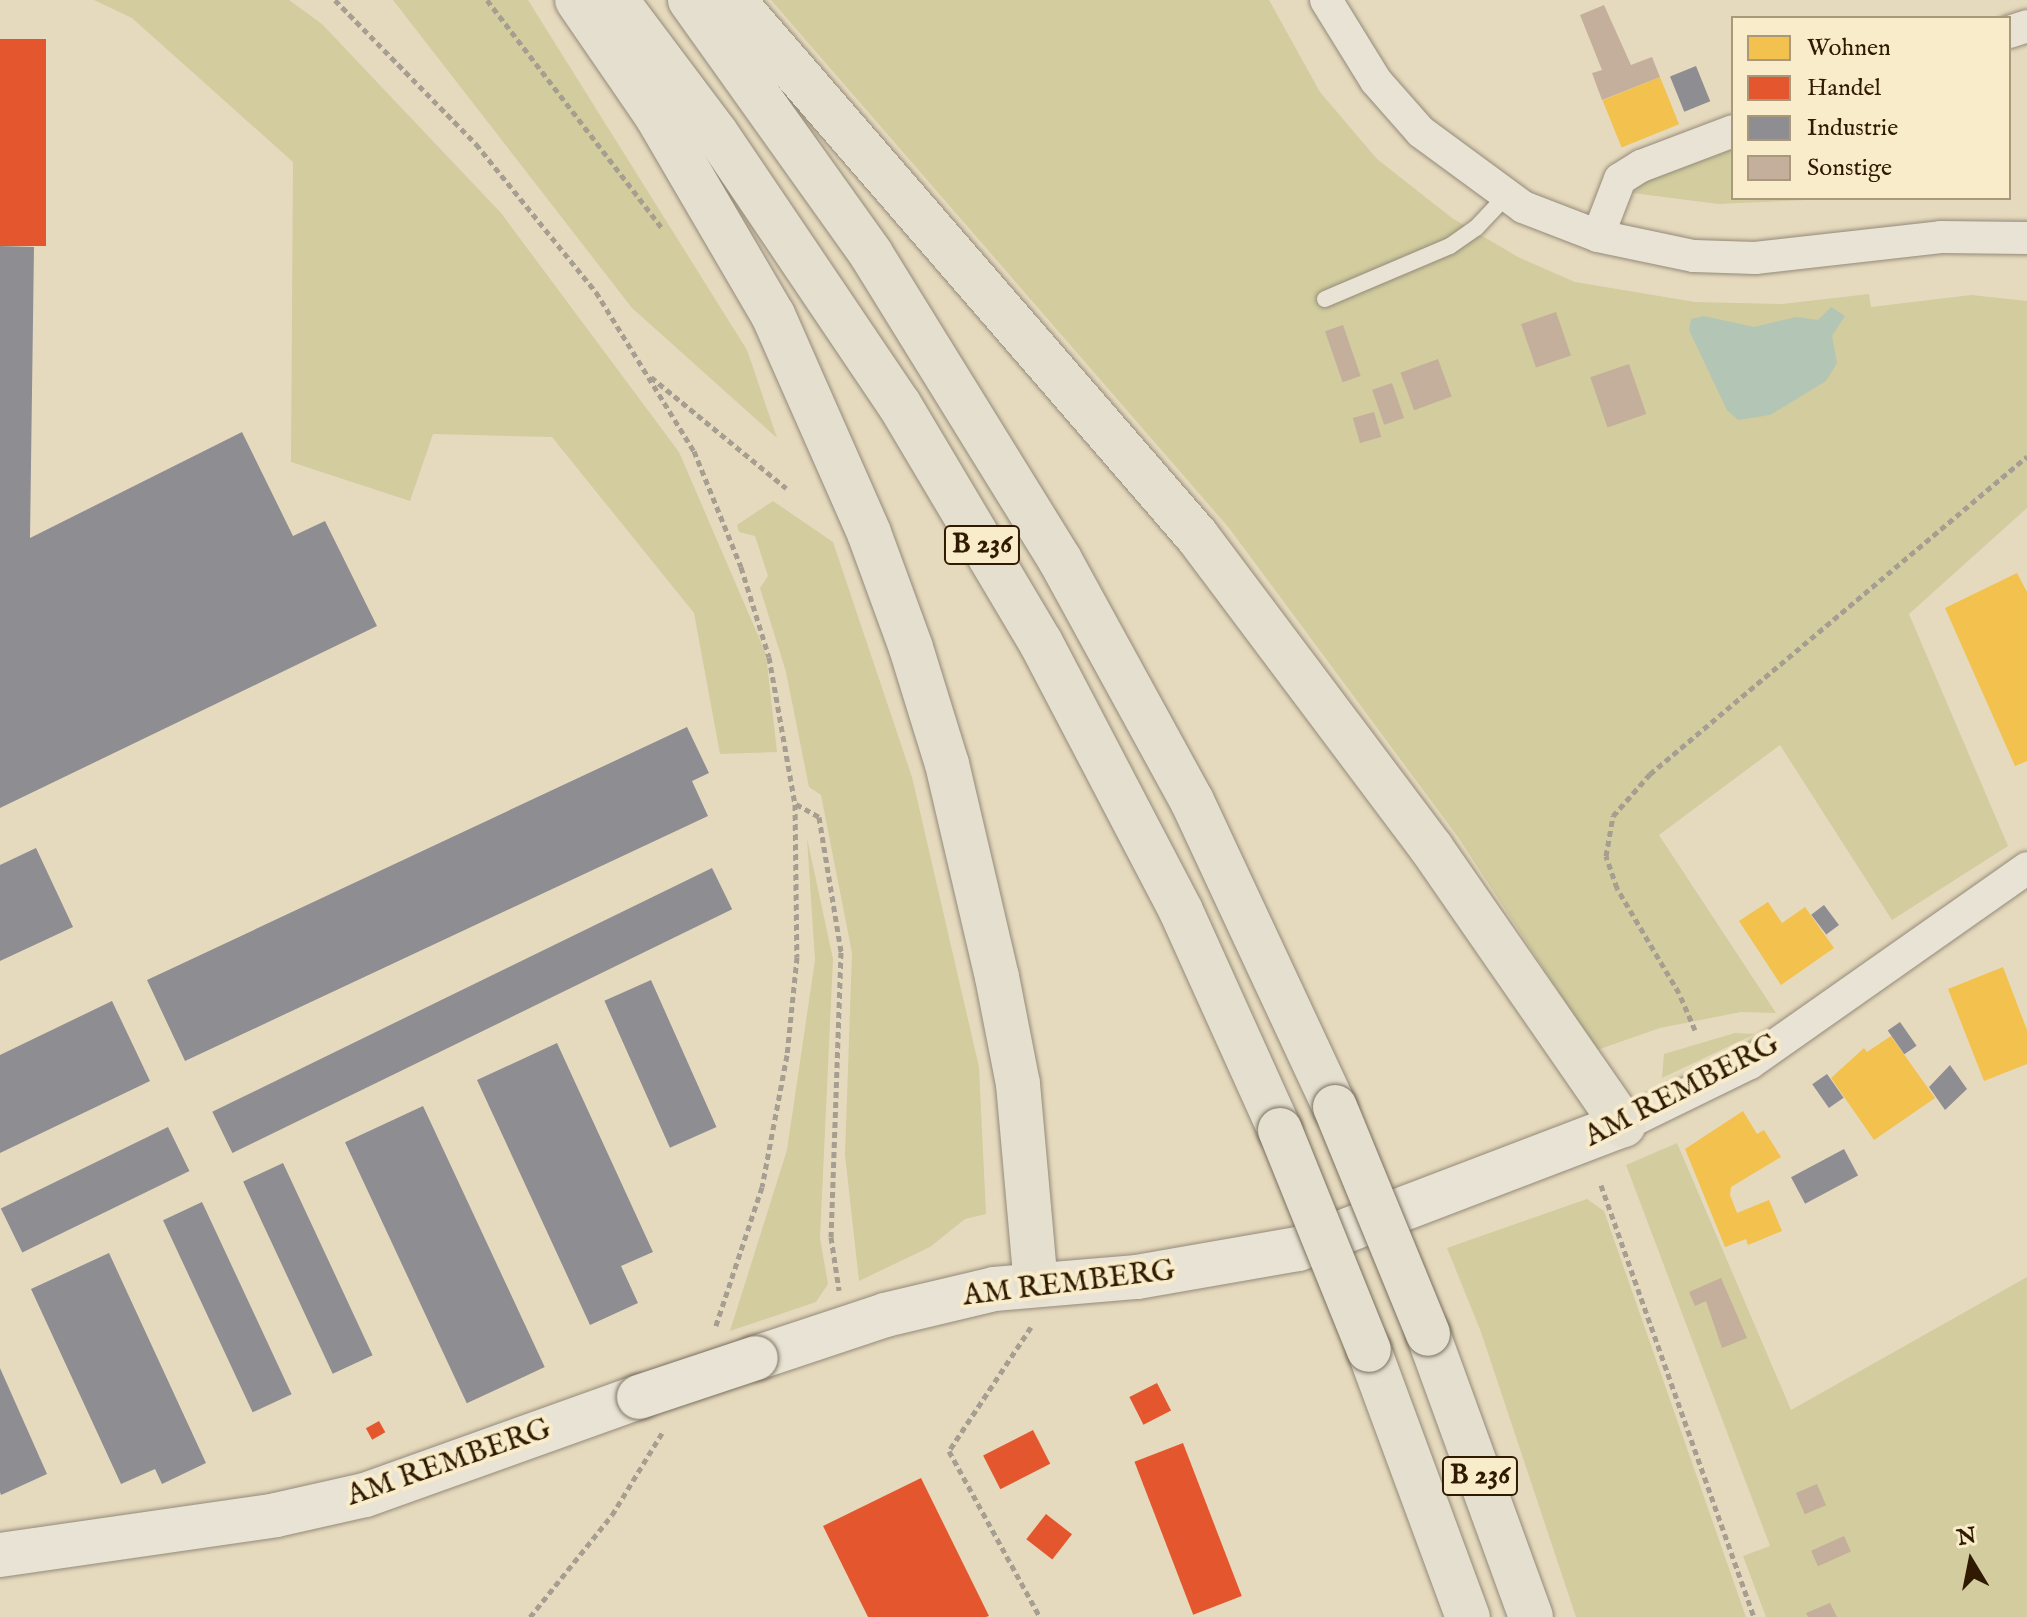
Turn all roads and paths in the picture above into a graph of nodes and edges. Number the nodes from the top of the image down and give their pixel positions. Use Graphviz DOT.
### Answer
graph roads {
  1 [pos="335,0"];
  2 [pos="487,0"];
  3 [pos="577,0"];
  4 [pos="616,0"];
  5 [pos="690,0"];
  6 [pos="733,0"];
  7 [pos="1326,0"];
  8 [pos="1731,132"];
  9 [pos="1506,196"];
  10 [pos="663,229"];
  11 [pos="1598,236"];
  12 [pos="2027,238"];
  13 [pos="1325,299"];
  14 [pos="646,373"];
  15 [pos="2027,456"];
  16 [pos="786,488"];
  17 [pos="795,804"];
  18 [pos="2027,868"];
  19 [pos="1695,1030"];
  20 [pos="1623,1125"];
  21 [pos="1601,1185"];
  22 [pos="840,1299"];
  23 [pos="1037,1301"];
  24 [pos="714,1333"];
  25 [pos="652,1413"];
  26 [pos="0,1555"];
  27 [pos="530,1617"];
  28 [pos="1040,1617"];
  29 [pos="1468,1617"];
  30 [pos="1531,1617"];
  31 [pos="1754,1617"];
  1 -- 14 [label="path"];
  2 -- 10 [label="path"];
  3 -- 23 [label="highway"];
  4 -- 29 [label="highway, B 236, bridge"];
  5 -- 30 [label="highway, B 236, bridge"];
  6 -- 20 [label="highway"];
  7 -- 9 [label="street"];
  8 -- 11 [label="street"];
  9 -- 11 [label="street"];
  9 -- 13 [label="lane"];
  11 -- 12 [label="street"];
  14 -- 16 [label="path"];
  14 -- 17 [label="path"];
  15 -- 19 [label="path"];
  17 -- 22 [label="path"];
  17 -- 24 [label="path"];
  18 -- 20 [label="street, AM REMBERG"];
  20 -- 23 [label="street, AM REMBERG"];
  21 -- 31 [label="path"];
  23 -- 25 [label="street, AM REMBERG, bridge"];
  23 -- 28 [label="path"];
  25 -- 26 [label="street, AM REMBERG"];
  25 -- 27 [label="path"];
}
